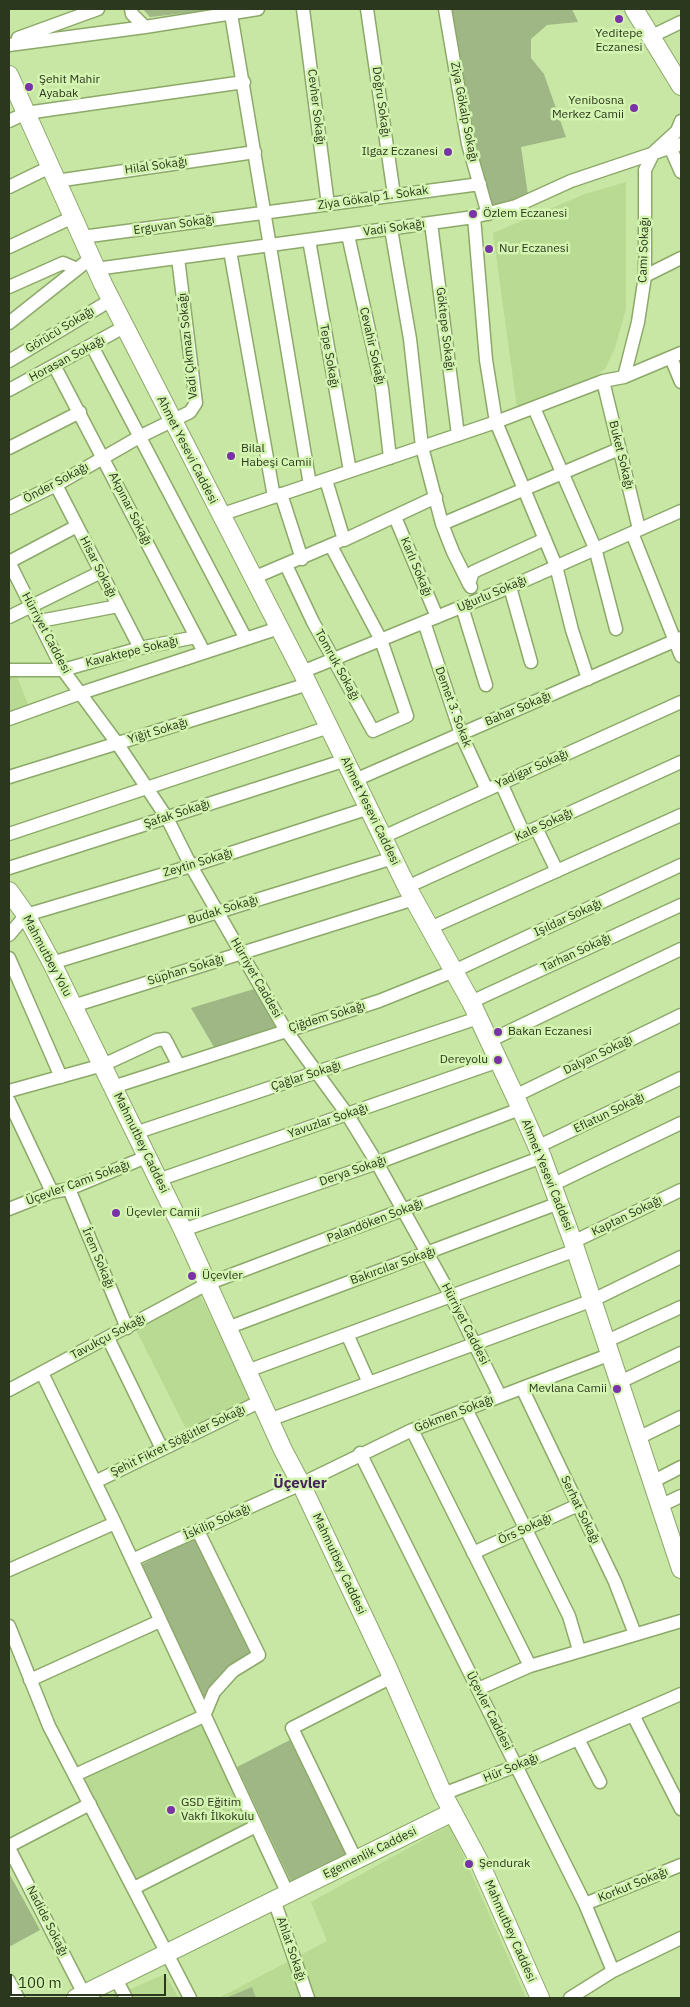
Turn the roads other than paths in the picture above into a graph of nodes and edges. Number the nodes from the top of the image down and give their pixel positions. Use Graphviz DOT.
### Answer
graph roads {
  1 [pos="98,9"];
  2 [pos="131,9"];
  3 [pos="258,9"];
  4 [pos="303,9"];
  5 [pos="367,9"];
  6 [pos="445,9"];
  7 [pos="634,9"];
  8 [pos="231,14"];
  9 [pos="681,22"];
  10 [pos="144,28"];
  11 [pos="650,38"];
  12 [pos="9,43"];
  13 [pos="9,74"];
  14 [pos="244,82"];
  15 [pos="681,86"];
  16 [pos="26,113"];
  17 [pos="9,121"];
  18 [pos="681,121"];
  19 [pos="676,146"];
  20 [pos="256,152"];
  21 [pos="654,152"];
  22 [pos="681,172"];
  23 [pos="53,174"];
  24 [pos="480,184"];
  25 [pos="9,187"];
  26 [pos="394,195"];
  27 [pos="328,205"];
  28 [pos="266,212"];
  29 [pos="488,214"];
  30 [pos="73,217"];
  31 [pos="474,217"];
  32 [pos="431,223"];
  33 [pos="391,229"];
  34 [pos="348,235"];
  35 [pos="82,237"];
  36 [pos="309,240"];
  37 [pos="271,245"];
  38 [pos="9,247"];
  39 [pos="230,251"];
  40 [pos="178,258"];
  41 [pos="681,258"];
  42 [pos="93,263"];
  43 [pos="77,269"];
  44 [pos="645,276"];
  45 [pos="9,286"];
  46 [pos="111,300"];
  47 [pos="9,324"];
  48 [pos="124,327"];
  49 [pos="92,346"];
  50 [pos="676,356"];
  51 [pos="9,361"];
  52 [pos="55,366"];
  53 [pos="624,377"];
  54 [pos="603,381"];
  55 [pos="681,382"];
  56 [pos="9,390"];
  57 [pos="534,408"];
  58 [pos="80,412"];
  59 [pos="172,421"];
  60 [pos="496,422"];
  61 [pos="458,435"];
  62 [pos="141,436"];
  63 [pos="422,447"];
  64 [pos="9,448"];
  65 [pos="620,449"];
  66 [pos="103,457"];
  67 [pos="390,458"];
  68 [pos="350,471"];
  69 [pos="562,473"];
  70 [pos="326,480"];
  71 [pos="56,485"];
  72 [pos="310,485"];
  73 [pos="524,490"];
  74 [pos="278,495"];
  75 [pos="436,497"];
  76 [pos="9,508"];
  77 [pos="681,511"];
  78 [pos="220,515"];
  79 [pos="395,517"];
  80 [pos="442,524"];
  81 [pos="77,526"];
  82 [pos="635,531"];
  83 [pos="545,539"];
  84 [pos="344,540"];
  85 [pos="331,546"];
  86 [pos="595,548"];
  87 [pos="302,559"];
  88 [pos="9,562"];
  89 [pos="286,565"];
  90 [pos="556,566"];
  91 [pos="101,572"];
  92 [pos="253,578"];
  93 [pos="469,584"];
  94 [pos="510,587"];
  95 [pos="478,600"];
  96 [pos="32,606"];
  97 [pos="118,606"];
  98 [pos="462,607"];
  99 [pos="9,617"];
  100 [pos="437,617"];
  101 [pos="40,622"];
  102 [pos="424,622"];
  103 [pos="279,628"];
  104 [pos="616,629"];
  105 [pos="196,637"];
  106 [pos="246,639"];
  107 [pos="381,640"];
  108 [pos="678,640"];
  109 [pos="140,648"];
  110 [pos="204,652"];
  111 [pos="681,656"];
  112 [pos="334,659"];
  113 [pos="531,662"];
  114 [pos="9,670"];
  115 [pos="64,670"];
  116 [pos="305,678"];
  117 [pos="588,679"];
  118 [pos="486,685"];
  119 [pos="81,693"];
  120 [pos="681,702"];
  121 [pos="9,719"];
  122 [pos="329,727"];
  123 [pos="461,734"];
  124 [pos="117,743"];
  125 [pos="346,760"];
  126 [pos="681,762"];
  127 [pos="9,777"];
  128 [pos="355,780"];
  129 [pos="501,783"];
  130 [pos="146,787"];
  131 [pos="487,790"];
  132 [pos="369,808"];
  133 [pos="681,815"];
  134 [pos="167,818"];
  135 [pos="530,831"];
  136 [pos="9,834"];
  137 [pos="383,837"];
  138 [pos="393,858"];
  139 [pos="681,865"];
  140 [pos="191,866"];
  141 [pos="9,868"];
  142 [pos="557,871"];
  143 [pos="9,891"];
  144 [pos="411,893"];
  145 [pos="681,905"];
  146 [pos="218,912"];
  147 [pos="26,915"];
  148 [pos="430,928"];
  149 [pos="9,935"];
  150 [pos="681,949"];
  151 [pos="241,953"];
  152 [pos="9,958"];
  153 [pos="52,963"];
  154 [pos="454,971"];
  155 [pos="471,1002"];
  156 [pos="73,1006"];
  157 [pos="681,1015"];
  158 [pos="478,1018"];
  159 [pos="82,1024"];
  160 [pos="285,1030"];
  161 [pos="489,1041"];
  162 [pos="498,1061"];
  163 [pos="178,1064"];
  164 [pos="103,1065"];
  165 [pos="316,1072"];
  166 [pos="61,1077"];
  167 [pos="681,1078"];
  168 [pos="113,1087"];
  169 [pos="9,1091"];
  170 [pos="9,1101"];
  171 [pos="518,1102"];
  172 [pos="346,1114"];
  173 [pos="681,1123"];
  174 [pos="135,1133"];
  175 [pos="540,1152"];
  176 [pos="146,1157"];
  177 [pos="377,1163"];
  178 [pos="158,1180"];
  179 [pos="552,1185"];
  180 [pos="69,1189"];
  181 [pos="681,1190"];
  182 [pos="52,1192"];
  183 [pos="559,1203"];
  184 [pos="9,1209"];
  185 [pos="404,1210"];
  186 [pos="184,1230"];
  187 [pos="575,1246"];
  188 [pos="428,1253"];
  189 [pos="681,1257"];
  190 [pos="207,1284"];
  191 [pos="451,1296"];
  192 [pos="593,1300"];
  193 [pos="681,1307"];
  194 [pos="127,1328"];
  195 [pos="227,1328"];
  196 [pos="347,1334"];
  197 [pos="108,1338"];
  198 [pos="475,1343"];
  199 [pos="609,1348"];
  200 [pos="681,1353"];
  201 [pos="247,1371"];
  202 [pos="42,1373"];
  203 [pos="620,1382"];
  204 [pos="369,1383"];
  205 [pos="10,1386"];
  206 [pos="522,1388"];
  207 [pos="500,1396"];
  208 [pos="261,1401"];
  209 [pos="466,1409"];
  210 [pos="681,1418"];
  211 [pos="269,1420"];
  212 [pos="412,1430"];
  213 [pos="638,1438"];
  214 [pos="162,1449"];
  215 [pos="360,1453"];
  216 [pos="681,1467"];
  217 [pos="95,1482"];
  218 [pos="652,1482"];
  219 [pos="301,1484"];
  220 [pos="681,1496"];
  221 [pos="578,1505"];
  222 [pos="660,1506"];
  223 [pos="115,1523"];
  224 [pos="526,1529"];
  225 [pos="198,1531"];
  226 [pos="473,1553"];
  227 [pos="132,1560"];
  228 [pos="680,1562"];
  229 [pos="9,1570"];
  230 [pos="160,1621"];
  231 [pos="681,1621"];
  232 [pos="9,1626"];
  233 [pos="635,1634"];
  234 [pos="579,1650"];
  235 [pos="530,1666"];
  236 [pos="392,1677"];
  237 [pos="30,1680"];
  238 [pos="478,1690"];
  239 [pos="681,1694"];
  240 [pos="633,1715"];
  241 [pos="204,1716"];
  242 [pos="578,1739"];
  243 [pos="516,1766"];
  244 [pos="75,1775"];
  245 [pos="600,1782"];
  246 [pos="676,1788"];
  247 [pos="443,1794"];
  248 [pos="90,1804"];
  249 [pos="681,1809"];
  250 [pos="453,1812"];
  251 [pos="256,1826"];
  252 [pos="9,1847"];
  253 [pos="356,1860"];
  254 [pos="681,1865"];
  255 [pos="134,1888"];
  256 [pos="281,1897"];
  257 [pos="585,1904"];
  258 [pos="681,1938"];
  259 [pos="168,1953"];
  260 [pos="613,1971"];
  261 [pos="116,1979"];
  262 [pos="9,1981"];
  263 [pos="80,1996"];
  264 [pos="18,1998"];
  265 [pos="126,1998"];
  266 [pos="190,1998"];
  267 [pos="308,1998"];
  268 [pos="540,1998"];
  269 [pos="570,1998"];
  1 -- 12 [label="street"];
  2 -- 10 [label="street"];
  3 -- 8 [label="street"];
  4 -- 27 [label="street, Cevher Sokağı"];
  5 -- 26 [label="street, Doğru Sokağı"];
  6 -- 24 [label="street, Ziya Gökalp Sokağı"];
  7 -- 11 [label="street"];
  8 -- 10 [label="street"];
  8 -- 14 [label="street"];
  9 -- 11 [label="street"];
  10 -- 12 [label="street"];
  11 -- 15 [label="street"];
  13 -- 16 [label="street, Ahmet Yesevi Caddesi"];
  14 -- 16 [label="street"];
  14 -- 20 [label="street"];
  16 -- 17 [label="street"];
  16 -- 23 [label="street, Ahmet Yesevi Caddesi"];
  18 -- 21 [label="street"];
  19 -- 21 [label="street, Vadi Sokağı"];
  19 -- 22 [label="street"];
  20 -- 23 [label="street, Hilal Sokağı"];
  20 -- 28 [label="street"];
  21 -- 29 [label="street, Vadi Sokağı"];
  21 -- 44 [label="street, Cami Sokağı"];
  23 -- 25 [label="street, Hilal Sokağı"];
  23 -- 30 [label="street, Ahmet Yesevi Caddesi"];
  24 -- 26 [label="street, Ziya Gökalp 1. Sokak"];
  24 -- 29 [label="street, Ziya Gökalp Sokağı"];
  26 -- 27 [label="street, Ziya Gökalp 1. Sokak"];
  27 -- 28 [label="street, Ziya Gökalp 1. Sokak"];
  28 -- 35 [label="street, Erguvan Sokağı"];
  28 -- 37 [label="street"];
  29 -- 31 [label="street, Vadi Sokağı"];
  30 -- 35 [label="street, Ahmet Yesevi Caddesi"];
  30 -- 38 [label="street"];
  31 -- 32 [label="street, Vadi Sokağı"];
  31 -- 60 [label="street"];
  32 -- 33 [label="street, Vadi Sokağı"];
  32 -- 61 [label="street, Göktepe Sokağı"];
  33 -- 34 [label="street, Vadi Sokağı"];
  33 -- 63 [label="street"];
  34 -- 36 [label="street, Vadi Sokağı"];
  34 -- 67 [label="street, Cevahir Sokağı"];
  35 -- 42 [label="street, Ahmet Yesevi Caddesi"];
  36 -- 37 [label="street, Vadi Sokağı"];
  36 -- 68 [label="street, Tepe Sokağı"];
  37 -- 39 [label="street, Vadi Sokağı"];
  37 -- 72 [label="street"];
  39 -- 40 [label="street, Vadi Sokağı"];
  39 -- 74 [label="street"];
  40 -- 42 [label="street, Vadi Sokağı"];
  40 -- 59 [label="street, Vadi Çıkmazı Sokağı"];
  41 -- 44 [label="street"];
  42 -- 43 [label="street"];
  42 -- 46 [label="street, Ahmet Yesevi Caddesi"];
  43 -- 45 [label="street"];
  43 -- 47 [label="street"];
  44 -- 53 [label="street, Cami Sokağı"];
  46 -- 48 [label="street, Ahmet Yesevi Caddesi"];
  46 -- 51 [label="street, Görücü Sokağı"];
  48 -- 49 [label="street, Horasan Sokağı"];
  48 -- 59 [label="street, Ahmet Yesevi Caddesi"];
  49 -- 52 [label="street, Horasan Sokağı"];
  49 -- 62 [label="street"];
  50 -- 53 [label="street"];
  50 -- 55 [label="street"];
  52 -- 56 [label="street, Horasan Sokağı"];
  52 -- 58 [label="street, Akpınar Sokağı"];
  53 -- 54 [label="street"];
  54 -- 57 [label="street"];
  54 -- 65 [label="street, Buket Sokağı"];
  57 -- 60 [label="street"];
  57 -- 69 [label="street"];
  58 -- 64 [label="street"];
  58 -- 66 [label="street, Akpınar Sokağı"];
  59 -- 62 [label="street, Önder Sokağı"];
  59 -- 78 [label="street, Ahmet Yesevi Caddesi"];
  60 -- 61 [label="street"];
  60 -- 73 [label="street"];
  61 -- 63 [label="street"];
  62 -- 66 [label="street, Önder Sokağı"];
  62 -- 106 [label="street"];
  63 -- 67 [label="street"];
  63 -- 75 [label="street"];
  65 -- 69 [label="street"];
  65 -- 82 [label="street, Buket Sokağı"];
  66 -- 71 [label="street, Önder Sokağı"];
  66 -- 105 [label="street, Akpınar Sokağı"];
  67 -- 68 [label="street"];
  68 -- 70 [label="street"];
  69 -- 73 [label="street"];
  69 -- 86 [label="street"];
  70 -- 72 [label="street"];
  70 -- 84 [label="street"];
  71 -- 76 [label="street, Önder Sokağı"];
  71 -- 81 [label="street, Hisar Sokağı"];
  72 -- 74 [label="street"];
  73 -- 80 [label="street"];
  73 -- 83 [label="street"];
  74 -- 78 [label="street"];
  74 -- 87 [label="street"];
  75 -- 79 [label="street"];
  75 -- 80 [label="street"];
  77 -- 82 [label="street, Uğurlu Sokağı"];
  78 -- 92 [label="street, Ahmet Yesevi Caddesi"];
  79 -- 84 [label="street"];
  79 -- 100 [label="street, Karlı Sokağı"];
  80 -- 93 [label="street"];
  81 -- 88 [label="street"];
  81 -- 91 [label="street, Hisar Sokağı"];
  82 -- 86 [label="street, Uğurlu Sokağı"];
  82 -- 108 [label="street, Buket Sokağı"];
  83 -- 90 [label="street"];
  83 -- 93 [label="street"];
  84 -- 85 [label="street"];
  85 -- 87 [label="street"];
  85 -- 107 [label="street"];
  86 -- 90 [label="street, Uğurlu Sokağı"];
  86 -- 104 [label="street"];
  87 -- 89 [label="street"];
  88 -- 96 [label="street, Hürriyet Caddesi"];
  89 -- 92 [label="street"];
  89 -- 112 [label="street, Tomruk Sokağı"];
  90 -- 94 [label="street, Uğurlu Sokağı"];
  90 -- 117 [label="street"];
  91 -- 96 [label="street"];
  91 -- 97 [label="street, Hisar Sokağı"];
  92 -- 103 [label="street, Ahmet Yesevi Caddesi"];
  93 -- 95 [label="street"];
  94 -- 95 [label="street, Uğurlu Sokağı"];
  94 -- 113 [label="street"];
  95 -- 98 [label="street, Uğurlu Sokağı"];
  96 -- 99 [label="street"];
  96 -- 101 [label="street, Hürriyet Caddesi"];
  97 -- 101 [label="street"];
  97 -- 109 [label="street, Hisar Sokağı"];
  98 -- 100 [label="street, Uğurlu Sokağı"];
  98 -- 118 [label="street"];
  100 -- 102 [label="street, Uğurlu Sokağı"];
  101 -- 115 [label="street, Hürriyet Caddesi"];
  102 -- 107 [label="street, Uğurlu Sokağı"];
  102 -- 123 [label="street, Demet 3. Sokak"];
  103 -- 106 [label="street"];
  103 -- 116 [label="street, Ahmet Yesevi Caddesi"];
  105 -- 109 [label="street, Kavaktepe Sokağı"];
  105 -- 110 [label="street, Akpınar Sokağı"];
  106 -- 110 [label="street"];
  107 -- 112 [label="street, Uğurlu Sokağı"];
  107 -- 112 [label="street, Tomruk Sokağı"];
  108 -- 111 [label="street, Buket Sokağı"];
  108 -- 117 [label="street, Bahar Sokağı"];
  109 -- 115 [label="street, Kavaktepe Sokağı"];
  110 -- 119 [label="street"];
  112 -- 116 [label="street, Uğurlu Sokağı"];
  114 -- 115 [label="street, Kavaktepe Sokağı"];
  115 -- 119 [label="street, Hürriyet Caddesi"];
  116 -- 122 [label="street, Ahmet Yesevi Caddesi"];
  116 -- 124 [label="street, Yiğit Sokağı"];
  117 -- 123 [label="street, Bahar Sokağı"];
  119 -- 121 [label="street"];
  119 -- 124 [label="street, Hürriyet Caddesi"];
  120 -- 129 [label="street, Yadigar Sokağı"];
  122 -- 125 [label="street, Ahmet Yesevi Caddesi"];
  122 -- 130 [label="street"];
  123 -- 128 [label="street, Bahar Sokağı"];
  123 -- 131 [label="street, Demet 3. Sokak"];
  124 -- 127 [label="street, Yiğit Sokağı"];
  124 -- 130 [label="street, Hürriyet Caddesi"];
  125 -- 128 [label="street, Ahmet Yesevi Caddesi"];
  125 -- 134 [label="street, Şafak Sokağı"];
  126 -- 135 [label="street, Kale Sokağı"];
  128 -- 132 [label="street, Ahmet Yesevi Caddesi"];
  129 -- 131 [label="street, Yadigar Sokağı"];
  129 -- 135 [label="street"];
  130 -- 134 [label="street, Hürriyet Caddesi"];
  130 -- 136 [label="street"];
  131 -- 137 [label="street, Yadigar Sokağı"];
  132 -- 137 [label="street, Ahmet Yesevi Caddesi"];
  132 -- 140 [label="street, Zeytin Sokağı"];
  133 -- 142 [label="street"];
  134 -- 140 [label="street, Hürriyet Caddesi"];
  134 -- 141 [label="street, Şafak Sokağı"];
  135 -- 142 [label="street"];
  135 -- 144 [label="street, Kale Sokağı"];
  137 -- 138 [label="street, Ahmet Yesevi Caddesi"];
  138 -- 144 [label="street, Ahmet Yesevi Caddesi"];
  138 -- 146 [label="street, Budak Sokağı"];
  139 -- 154 [label="street, Işıldar Sokağı"];
  140 -- 146 [label="street, Hürriyet Caddesi"];
  140 -- 147 [label="street, Zeytin Sokağı"];
  142 -- 148 [label="street"];
  143 -- 147 [label="street, Mahmutbey Yolu"];
  144 -- 148 [label="street, Ahmet Yesevi Caddesi"];
  144 -- 151 [label="street, Süphan Sokağı"];
  145 -- 155 [label="street, Tarhan Sokağı"];
  146 -- 151 [label="street, Hürriyet Caddesi"];
  146 -- 153 [label="street, Budak Sokağı"];
  147 -- 149 [label="street"];
  147 -- 153 [label="street, Mahmutbey Yolu"];
  148 -- 154 [label="street, Ahmet Yesevi Caddesi"];
  150 -- 161 [label="street"];
  151 -- 156 [label="street, Süphan Sokağı"];
  151 -- 160 [label="street, Hürriyet Caddesi"];
  152 -- 166 [label="street"];
  153 -- 156 [label="street, Mahmutbey Yolu"];
  154 -- 155 [label="street, Ahmet Yesevi Caddesi"];
  154 -- 160 [label="street, Çiğdem Sokağı"];
  155 -- 158 [label="street, Ahmet Yesevi Caddesi"];
  156 -- 159 [label="street, Mahmutbey Yolu"];
  157 -- 171 [label="street, Dalyan Sokağı"];
  158 -- 161 [label="street, Ahmet Yesevi Caddesi"];
  158 -- 165 [label="street, Çağlar Sokağı"];
  159 -- 164 [label="street, Mahmutbey Caddesi"];
  160 -- 163 [label="street, Çiğdem Sokağı"];
  160 -- 165 [label="street, Hürriyet Caddesi"];
  161 -- 162 [label="street, Ahmet Yesevi Caddesi"];
  162 -- 171 [label="street, Ahmet Yesevi Caddesi"];
  162 -- 172 [label="street, Yavuzlar Sokağı"];
  163 -- 164 [label="street"];
  163 -- 168 [label="street, Çiğdem Sokağı"];
  164 -- 166 [label="street"];
  164 -- 168 [label="street, Mahmutbey Caddesi"];
  165 -- 172 [label="street, Hürriyet Caddesi"];
  165 -- 174 [label="street, Çağlar Sokağı"];
  166 -- 169 [label="street"];
  167 -- 175 [label="street, Eflatun Sokağı"];
  168 -- 174 [label="street, Mahmutbey Caddesi"];
  170 -- 182 [label="street"];
  171 -- 175 [label="street, Ahmet Yesevi Caddesi"];
  171 -- 177 [label="street, Derya Sokağı"];
  172 -- 177 [label="street, Hürriyet Caddesi"];
  172 -- 178 [label="street, Yavuzlar Sokağı"];
  173 -- 179 [label="street"];
  174 -- 176 [label="street, Mahmutbey Caddesi"];
  175 -- 179 [label="street, Ahmet Yesevi Caddesi"];
  175 -- 185 [label="street, Palandöken Sokağı"];
  176 -- 178 [label="street, Mahmutbey Caddesi"];
  176 -- 180 [label="street, Üçevler Cami Sokağı"];
  177 -- 185 [label="street, Hürriyet Caddesi"];
  177 -- 186 [label="street, Derya Sokağı"];
  178 -- 186 [label="street, Mahmutbey Caddesi"];
  179 -- 183 [label="street, Ahmet Yesevi Caddesi"];
  180 -- 182 [label="street, Üçevler Cami Sokağı"];
  180 -- 194 [label="street, İrem Sokağı"];
  181 -- 187 [label="street, Kaptan Sokağı"];
  182 -- 184 [label="street, Üçevler Cami Sokağı"];
  183 -- 187 [label="street, Ahmet Yesevi Caddesi"];
  183 -- 188 [label="street, Bakırcılar Sokağı"];
  185 -- 188 [label="street, Hürriyet Caddesi"];
  185 -- 190 [label="street, Palandöken Sokağı"];
  186 -- 190 [label="street, Mahmutbey Caddesi"];
  187 -- 191 [label="street, Kaptan Sokağı"];
  187 -- 192 [label="street, Ahmet Yesevi Caddesi"];
  188 -- 191 [label="street, Hürriyet Caddesi"];
  188 -- 195 [label="street, Bakırcılar Sokağı"];
  189 -- 192 [label="street"];
  190 -- 194 [label="street, Tavukçu Sokağı"];
  190 -- 195 [label="street, Mahmutbey Caddesi"];
  191 -- 196 [label="street, Kaptan Sokağı"];
  191 -- 198 [label="street, Hürriyet Caddesi"];
  192 -- 198 [label="street"];
  192 -- 199 [label="street, Ahmet Yesevi Caddesi"];
  193 -- 199 [label="street, Gökmen Sokağı"];
  194 -- 197 [label="street, Tavukçu Sokağı"];
  195 -- 201 [label="street, Mahmutbey Caddesi"];
  196 -- 201 [label="street, Kaptan Sokağı"];
  196 -- 204 [label="street"];
  197 -- 202 [label="street, Tavukçu Sokağı"];
  197 -- 214 [label="street"];
  198 -- 204 [label="street"];
  198 -- 207 [label="street, Hürriyet Caddesi"];
  199 -- 203 [label="street, Ahmet Yesevi Caddesi"];
  199 -- 206 [label="street, Gökmen Sokağı"];
  200 -- 203 [label="street"];
  201 -- 208 [label="street, Mahmutbey Caddesi"];
  202 -- 205 [label="street, Tavukçu Sokağı"];
  202 -- 217 [label="street, Ahlat Sokağı"];
  203 -- 213 [label="street, Ahmet Yesevi Caddesi"];
  204 -- 211 [label="street"];
  206 -- 207 [label="street, Gökmen Sokağı"];
  206 -- 221 [label="street, Serhat Sokağı"];
  207 -- 209 [label="street, Gökmen Sokağı"];
  208 -- 211 [label="street, Mahmutbey Caddesi"];
  208 -- 214 [label="street, Şehit Fikret Söğütler Sokağı"];
  209 -- 212 [label="street, Gökmen Sokağı"];
  209 -- 224 [label="street"];
  210 -- 213 [label="street"];
  211 -- 219 [label="street, Mahmutbey Caddesi"];
  212 -- 215 [label="street, Gökmen Sokağı"];
  212 -- 226 [label="street"];
  213 -- 218 [label="street, Ahmet Yesevi Caddesi"];
  214 -- 217 [label="street, Şehit Fikret Söğütler Sokağı"];
  215 -- 219 [label="street, Gökmen Sokağı"];
  215 -- 238 [label="street, Üçevler Caddesi"];
  216 -- 218 [label="street"];
  217 -- 223 [label="street, Ahlat Sokağı"];
  218 -- 222 [label="street, Ahmet Yesevi Caddesi"];
  219 -- 225 [label="street, İskilip Sokağı"];
  219 -- 236 [label="street, Mahmutbey Caddesi"];
  220 -- 222 [label="street"];
  221 -- 224 [label="street, Örs Sokağı"];
  221 -- 233 [label="street, Serhat Sokağı"];
  222 -- 228 [label="street, Ahmet Yesevi Caddesi"];
  223 -- 227 [label="street, Ahlat Sokağı"];
  223 -- 229 [label="street"];
  224 -- 226 [label="street, Örs Sokağı"];
  224 -- 234 [label="street"];
  225 -- 227 [label="street, İskilip Sokağı"];
  225 -- 241 [label="street"];
  226 -- 235 [label="street"];
  227 -- 230 [label="street, Ahlat Sokağı"];
  230 -- 237 [label="street"];
  230 -- 241 [label="street, Ahlat Sokağı"];
  231 -- 233 [label="street"];
  232 -- 237 [label="street"];
  233 -- 234 [label="street"];
  234 -- 235 [label="street"];
  235 -- 238 [label="street"];
  236 -- 247 [label="street, Mahmutbey Caddesi"];
  236 -- 253 [label="street"];
  237 -- 244 [label="street"];
  238 -- 243 [label="street, Üçevler Caddesi"];
  239 -- 240 [label="street, Hür Sokağı"];
  240 -- 242 [label="street, Hür Sokağı"];
  240 -- 246 [label="street"];
  241 -- 244 [label="street"];
  241 -- 251 [label="street, Ahlat Sokağı"];
  242 -- 243 [label="street, Hür Sokağı"];
  242 -- 245 [label="street"];
  243 -- 247 [label="street, Hür Sokağı"];
  243 -- 257 [label="street, Üçevler Caddesi"];
  244 -- 248 [label="street"];
  246 -- 249 [label="street"];
  247 -- 250 [label="street, Mahmutbey Caddesi"];
  248 -- 252 [label="street"];
  248 -- 255 [label="street"];
  250 -- 253 [label="street, Egemenlik Caddesi"];
  250 -- 268 [label="street, Mahmutbey Caddesi"];
  251 -- 255 [label="street"];
  251 -- 256 [label="street, Ahlat Sokağı"];
  252 -- 263 [label="street, Nadide Sokağı"];
  253 -- 256 [label="street, Egemenlik Caddesi"];
  254 -- 257 [label="street, Korkut Sokağı"];
  255 -- 259 [label="street"];
  256 -- 259 [label="street, Egemenlik Caddesi"];
  256 -- 267 [label="street, Ahlat Sokağı"];
  257 -- 260 [label="street, Üçevler Caddesi"];
  258 -- 260 [label="street"];
  259 -- 261 [label="street, Egemenlik Caddesi"];
  259 -- 266 [label="street"];
  260 -- 269 [label="street"];
  261 -- 263 [label="street, Egemenlik Caddesi"];
  261 -- 265 [label="street"];
  262 -- 264 [label="street"];
}
